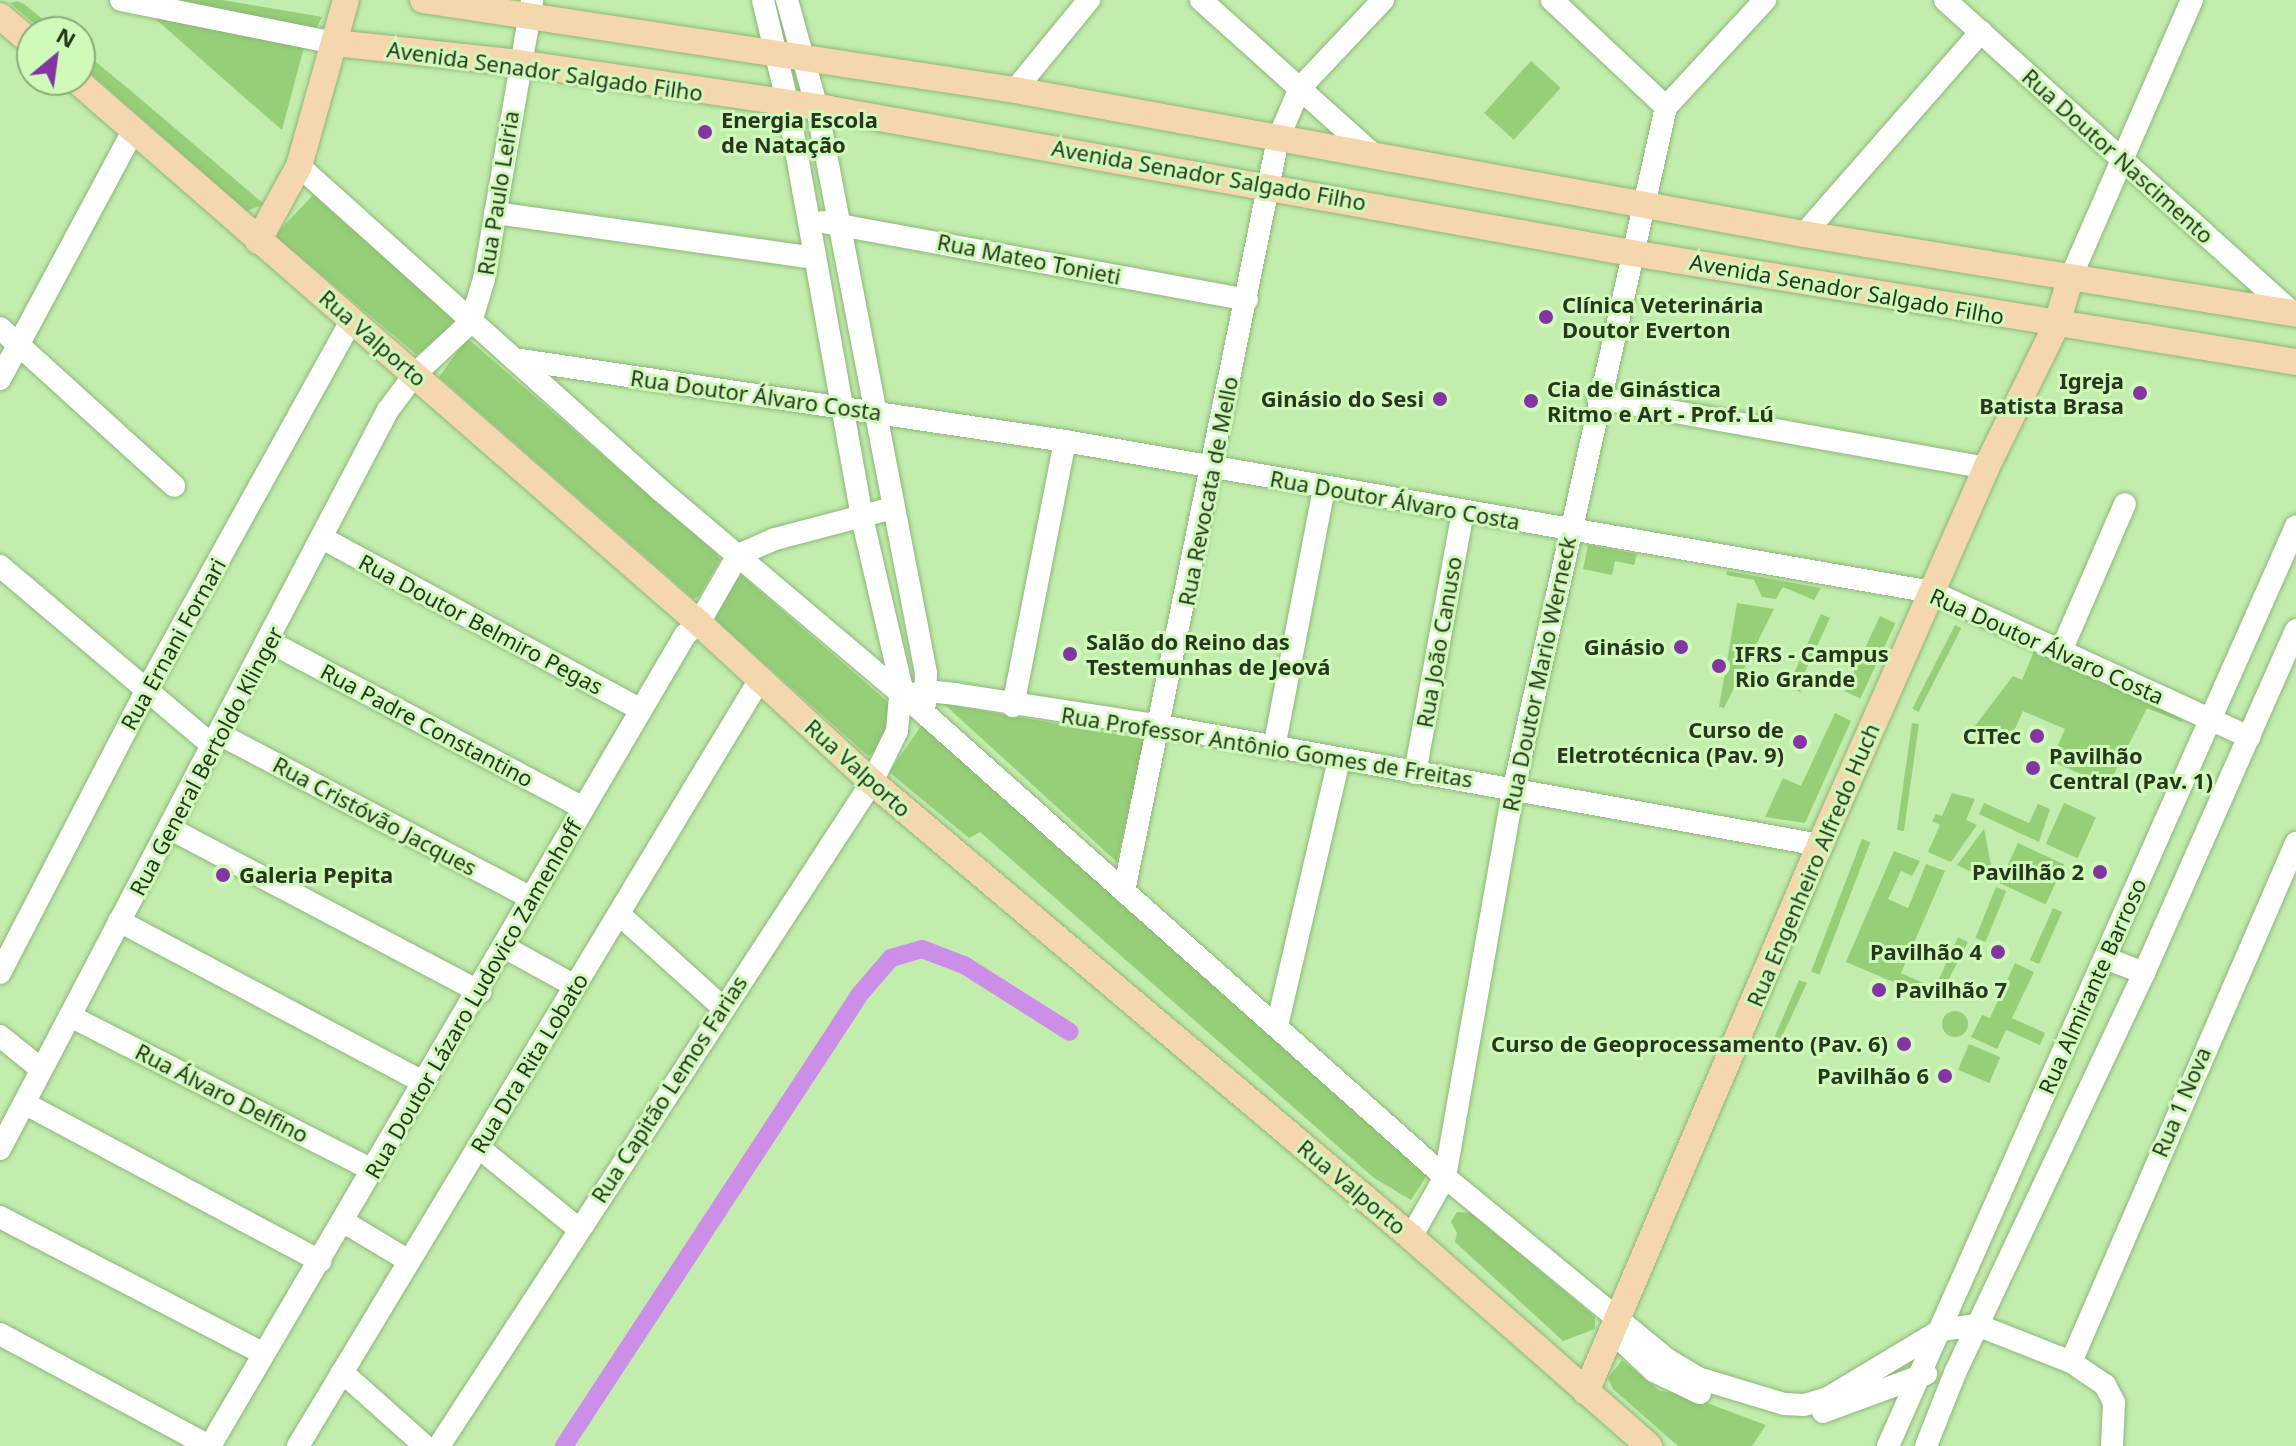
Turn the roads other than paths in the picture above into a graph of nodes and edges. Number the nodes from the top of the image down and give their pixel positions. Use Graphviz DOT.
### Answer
graph roads {
  1 [pos="121,0"];
  2 [pos="346,0"];
  3 [pos="423,0"];
  4 [pos="763,0"];
  5 [pos="787,0"];
  6 [pos="1089,0"];
  7 [pos="1201,0"];
  8 [pos="1383,0"];
  9 [pos="1552,0"];
  10 [pos="1765,0"];
  11 [pos="1945,0"];
  12 [pos="2192,0"];
  13 [pos="529,10"];
  14 [pos="0,16"];
  15 [pos="16,30"];
  16 [pos="1981,32"];
  17 [pos="335,43"];
  18 [pos="790,59"];
  19 [pos="519,63"];
  20 [pos="1300,88"];
  21 [pos="1015,90"];
  22 [pos="95,96"];
  23 [pos="788,105"];
  24 [pos="1666,107"];
  25 [pos="817,108"];
  26 [pos="134,129"];
  27 [pos="1278,139"];
  28 [pos="1374,155"];
  29 [pos="2123,161"];
  30 [pos="299,166"];
  31 [pos="1270,185"];
  32 [pos="1642,202"];
  33 [pos="495,213"];
  34 [pos="810,221"];
  35 [pos="835,223"];
  36 [pos="1804,234"];
  37 [pos="258,241"];
  38 [pos="1632,253"];
  39 [pos="815,258"];
  40 [pos="2070,279"];
  41 [pos="1247,300"];
  42 [pos="2293,313"];
  43 [pos="352,319"];
  44 [pos="471,322"];
  45 [pos="2057,324"];
  46 [pos="0,328"];
  47 [pos="18,344"];
  48 [pos="513,359"];
  49 [pos="2296,364"];
  50 [pos="415,374"];
  51 [pos="0,379"];
  52 [pos="1598,398"];
  53 [pos="840,410"];
  54 [pos="875,411"];
  55 [pos="1065,441"];
  56 [pos="1986,468"];
  57 [pos="1212,469"];
  58 [pos="174,486"];
  59 [pos="1324,488"];
  60 [pos="2125,504"];
  61 [pos="892,508"];
  62 [pos="1463,512"];
  63 [pos="862,517"];
  64 [pos="2296,526"];
  65 [pos="1569,529"];
  66 [pos="322,538"];
  67 [pos="738,555"];
  68 [pos="0,566"];
  69 [pos="1932,592"];
  70 [pos="699,623"];
  71 [pos="2296,630"];
  72 [pos="270,642"];
  73 [pos="2061,651"];
  74 [pos="760,679"];
  75 [pos="146,691"];
  76 [pos="902,696"];
  77 [pos="925,702"];
  78 [pos="1013,706"];
  79 [pos="641,710"];
  80 [pos="2210,719"];
  81 [pos="1161,726"];
  82 [pos="897,731"];
  83 [pos="2249,737"];
  84 [pos="216,740"];
  85 [pos="1274,748"];
  86 [pos="1339,760"];
  87 [pos="1415,773"];
  88 [pos="872,782"];
  89 [pos="1514,787"];
  90 [pos="583,808"];
  91 [pos="169,828"];
  92 [pos="2296,843"];
  93 [pos="1820,845"];
  94 [pos="1124,891"];
  95 [pos="531,898"];
  96 [pos="620,915"];
  97 [pos="119,921"];
  98 [pos="506,948"];
  99 [pos="2105,958"];
  100 [pos="0,973"];
  101 [pos="2144,973"];
  102 [pos="575,986"];
  103 [pos="480,992"];
  104 [pos="722,1007"];
  105 [pos="70,1016"];
  106 [pos="1277,1026"];
  107 [pos="0,1036"];
  108 [pos="41,1069"];
  109 [pos="425,1083"];
  110 [pos="24,1103"];
  111 [pos="478,1147"];
  112 [pos="0,1149"];
  113 [pos="374,1171"];
  114 [pos="1445,1177"];
  115 [pos="0,1217"];
  116 [pos="344,1222"];
  117 [pos="579,1229"];
  118 [pos="1411,1237"];
  119 [pos="320,1261"];
  120 [pos="409,1261"];
  121 [pos="1977,1325"];
  122 [pos="1616,1327"];
  123 [pos="1941,1330"];
  124 [pos="0,1334"];
  125 [pos="264,1354"];
  126 [pos="2071,1362"];
  127 [pos="342,1372"];
  128 [pos="1955,1373"];
  129 [pos="1921,1374"];
  130 [pos="1586,1392"];
  131 [pos="1828,1404"];
  132 [pos="209,1446"];
  133 [pos="298,1446"];
  134 [pos="425,1446"];
  135 [pos="439,1446"];
  136 [pos="1649,1446"];
  137 [pos="1888,1446"];
  138 [pos="1926,1446"];
  139 [pos="2112,1446"];
  1 -- 17 [label="street, Avenida Senador Salgado Filho"];
  2 -- 17 [label="main road"];
  3 -- 13 [label="main road"];
  4 -- 18 [label="street"];
  5 -- 18 [label="street"];
  6 -- 21 [label="street"];
  7 -- 20 [label="street"];
  8 -- 20 [label="street, Rua Revocata de Mello"];
  9 -- 24 [label="street"];
  10 -- 24 [label="street"];
  11 -- 16 [label="street, Rua Doutor Nascimento"];
  12 -- 29 [label="street"];
  13 -- 18 [label="main road"];
  13 -- 19 [label="street, Rua Paulo Leiria"];
  14 -- 15 [label="main road"];
  16 -- 29 [label="street, Rua Doutor Nascimento"];
  16 -- 36 [label="street"];
  17 -- 19 [label="main road, Avenida Senador Salgado Filho"];
  17 -- 30 [label="main road"];
  18 -- 21 [label="main road"];
  18 -- 23 [label="street"];
  18 -- 25 [label="street"];
  19 -- 23 [label="main road, Avenida Senador Salgado Filho"];
  19 -- 33 [label="street, Rua Paulo Leiria"];
  20 -- 27 [label="street, Rua Revocata de Mello"];
  20 -- 28 [label="street"];
  21 -- 27 [label="main road"];
  22 -- 26 [label="main road, Rua Valporto"];
  23 -- 25 [label="main road, Avenida Senador Salgado Filho"];
  23 -- 34 [label="street"];
  24 -- 32 [label="street, Rua Doutor Mario Werneck"];
  25 -- 31 [label="main road, Avenida Senador Salgado Filho"];
  25 -- 35 [label="street"];
  26 -- 37 [label="main road, Rua Valporto"];
  26 -- 47 [label="street"];
  27 -- 28 [label="main road"];
  27 -- 31 [label="street, Rua Revocata de Mello"];
  28 -- 32 [label="main road"];
  29 -- 40 [label="street"];
  29 -- 42 [label="street, Rua Doutor Nascimento"];
  30 -- 37 [label="main road"];
  30 -- 44 [label="street"];
  31 -- 38 [label="main road, Avenida Senador Salgado Filho"];
  31 -- 41 [label="street, Rua Revocata de Mello"];
  32 -- 36 [label="main road"];
  32 -- 38 [label="street, Rua Doutor Mario Werneck"];
  33 -- 39 [label="street"];
  33 -- 44 [label="street, Rua Paulo Leiria"];
  34 -- 35 [label="street, Rua Mateo Tonieti"];
  34 -- 39 [label="street"];
  35 -- 41 [label="street, Rua Mateo Tonieti"];
  35 -- 54 [label="street"];
  36 -- 40 [label="main road"];
  37 -- 43 [label="main road, Rua Valporto"];
  38 -- 45 [label="main road, Avenida Senador Salgado Filho"];
  38 -- 52 [label="street, Rua Doutor Mario Werneck"];
  39 -- 53 [label="street"];
  40 -- 42 [label="main road"];
  40 -- 45 [label="main road, Rua Engenheiro Alfredo Huch"];
  41 -- 57 [label="street, Rua Revocata de Mello"];
  43 -- 50 [label="main road, Rua Valporto"];
  43 -- 75 [label="street, Rua Ernani Fornari"];
  44 -- 48 [label="street"];
  44 -- 50 [label="street, Rua General Bertoldo Klinger"];
  45 -- 49 [label="main road, Avenida Senador Salgado Filho"];
  45 -- 56 [label="main road, Rua Engenheiro Alfredo Huch"];
  46 -- 47 [label="street"];
  47 -- 51 [label="street"];
  47 -- 58 [label="street"];
  48 -- 53 [label="street, Rua Doutor Álvaro Costa"];
  48 -- 67 [label="street"];
  50 -- 66 [label="street, Rua General Bertoldo Klinger"];
  50 -- 70 [label="main road, Rua Valporto"];
  52 -- 56 [label="street"];
  52 -- 65 [label="street, Rua Doutor Mario Werneck"];
  53 -- 54 [label="street, Rua Doutor Álvaro Costa"];
  53 -- 63 [label="street"];
  54 -- 55 [label="street, Rua Doutor Álvaro Costa"];
  54 -- 61 [label="street"];
  55 -- 57 [label="street, Rua Doutor Álvaro Costa"];
  55 -- 78 [label="street"];
  56 -- 69 [label="main road, Rua Engenheiro Alfredo Huch"];
  57 -- 59 [label="street, Rua Doutor Álvaro Costa"];
  57 -- 81 [label="street, Rua Revocata de Mello"];
  59 -- 62 [label="street, Rua Doutor Álvaro Costa"];
  59 -- 85 [label="street"];
  60 -- 73 [label="street"];
  61 -- 63 [label="street"];
  61 -- 77 [label="street"];
  62 -- 65 [label="street, Rua Doutor Álvaro Costa"];
  62 -- 87 [label="street, Rua João Canuso"];
  63 -- 67 [label="street"];
  63 -- 76 [label="street"];
  64 -- 80 [label="street, Rua Almirante Barroso"];
  65 -- 69 [label="street, Rua Doutor Álvaro Costa"];
  65 -- 89 [label="street, Rua Doutor Mario Werneck"];
  66 -- 72 [label="street, Rua General Bertoldo Klinger"];
  66 -- 79 [label="street, Rua Doutor Belmiro Pegas"];
  67 -- 70 [label="street, Rua Doutor Lázaro Ludovico Zamenhoff"];
  67 -- 76 [label="street"];
  68 -- 75 [label="street, Rua Cristóvão Jacques"];
  69 -- 73 [label="street, Rua Doutor Álvaro Costa"];
  69 -- 93 [label="main road, Rua Engenheiro Alfredo Huch"];
  70 -- 74 [label="main road, Rua Valporto"];
  70 -- 79 [label="street, Rua Doutor Lázaro Ludovico Zamenhoff"];
  71 -- 83 [label="street"];
  72 -- 84 [label="street, Rua General Bertoldo Klinger"];
  72 -- 90 [label="street, Rua Padre Constantino"];
  73 -- 80 [label="street, Rua Doutor Álvaro Costa"];
  74 -- 88 [label="main road, Rua Valporto"];
  74 -- 96 [label="street, Rua Dra Rita Lobato"];
  75 -- 84 [label="street, Rua Cristóvão Jacques"];
  75 -- 100 [label="street, Rua Ernani Fornari"];
  76 -- 77 [label="street, Rua Professor Antônio Gomes de Freitas"];
  76 -- 82 [label="street, Rua Capitão Lemos Farias"];
  77 -- 78 [label="street, Rua Professor Antônio Gomes de Freitas"];
  77 -- 82 [label="street"];
  77 -- 94 [label="street"];
  78 -- 81 [label="street, Rua Professor Antônio Gomes de Freitas"];
  79 -- 90 [label="street, Rua Doutor Lázaro Ludovico Zamenhoff"];
  80 -- 83 [label="street, Rua Doutor Álvaro Costa"];
  80 -- 99 [label="street, Rua Almirante Barroso"];
  81 -- 85 [label="street, Rua Professor Antônio Gomes de Freitas"];
  81 -- 94 [label="street, Rua Revocata de Mello"];
  82 -- 88 [label="street, Rua Capitão Lemos Farias"];
  83 -- 101 [label="street"];
  84 -- 91 [label="street, Rua General Bertoldo Klinger"];
  84 -- 95 [label="street, Rua Cristóvão Jacques"];
  85 -- 86 [label="street, Rua Professor Antônio Gomes de Freitas"];
  86 -- 87 [label="street, Rua Professor Antônio Gomes de Freitas"];
  86 -- 106 [label="street"];
  87 -- 89 [label="street, Rua Professor Antônio Gomes de Freitas"];
  88 -- 104 [label="street, Rua Capitão Lemos Farias"];
  88 -- 118 [label="main road, Rua Valporto"];
  89 -- 93 [label="street, Rua Professor Antônio Gomes de Freitas"];
  89 -- 114 [label="street, Rua Doutor Mario Werneck"];
  90 -- 95 [label="street, Rua Doutor Lázaro Ludovico Zamenhoff"];
  91 -- 97 [label="street, Rua General Bertoldo Klinger"];
  91 -- 103 [label="street"];
  92 -- 126 [label="street, Rua 1 Nova"];
  93 -- 122 [label="main road, Rua Engenheiro Alfredo Huch"];
  94 -- 106 [label="street"];
  95 -- 98 [label="street, Rua Doutor Lázaro Ludovico Zamenhoff"];
  96 -- 102 [label="street, Rua Dra Rita Lobato"];
  96 -- 104 [label="street"];
  97 -- 105 [label="street, Rua General Bertoldo Klinger"];
  97 -- 109 [label="street"];
  98 -- 102 [label="street"];
  98 -- 103 [label="street, Rua Doutor Lázaro Ludovico Zamenhoff"];
  99 -- 101 [label="street"];
  99 -- 123 [label="street, Rua Almirante Barroso"];
  101 -- 121 [label="street"];
  102 -- 111 [label="street, Rua Dra Rita Lobato"];
  103 -- 109 [label="street, Rua Doutor Lázaro Ludovico Zamenhoff"];
  104 -- 117 [label="street, Rua Capitão Lemos Farias"];
  105 -- 108 [label="street, Rua General Bertoldo Klinger"];
  105 -- 113 [label="street, Rua Álvaro Delfino"];
  106 -- 114 [label="street"];
  107 -- 108 [label="street"];
  108 -- 110 [label="street, Rua General Bertoldo Klinger"];
  109 -- 113 [label="street, Rua Doutor Lázaro Ludovico Zamenhoff"];
  110 -- 112 [label="street, Rua General Bertoldo Klinger"];
  110 -- 119 [label="street"];
  111 -- 117 [label="street"];
  111 -- 120 [label="street, Rua Dra Rita Lobato"];
  113 -- 116 [label="street, Rua Doutor Lázaro Ludovico Zamenhoff"];
  114 -- 118 [label="street, Rua Doutor Mario Werneck"];
  114 -- 122 [label="street"];
  115 -- 125 [label="street"];
  116 -- 119 [label="street, Rua Doutor Lázaro Ludovico Zamenhoff"];
  116 -- 120 [label="street"];
  117 -- 135 [label="street, Rua Capitão Lemos Farias"];
  118 -- 130 [label="main road, Rua Valporto"];
  119 -- 125 [label="street, Rua Doutor Lázaro Ludovico Zamenhoff"];
  120 -- 127 [label="street, Rua Dra Rita Lobato"];
  121 -- 123 [label="street"];
  121 -- 126 [label="street"];
  121 -- 128 [label="street"];
  122 -- 130 [label="main road, Rua Engenheiro Alfredo Huch"];
  122 -- 131 [label="street"];
  123 -- 129 [label="street, Rua Almirante Barroso"];
  123 -- 131 [label="street"];
  124 -- 132 [label="street"];
  125 -- 132 [label="street, Rua Doutor Lázaro Ludovico Zamenhoff"];
  126 -- 139 [label="street"];
  127 -- 133 [label="street, Rua Dra Rita Lobato"];
  127 -- 134 [label="street"];
  128 -- 129 [label="street"];
  128 -- 138 [label="street"];
  129 -- 131 [label="street"];
  129 -- 137 [label="street, Rua Almirante Barroso"];
  130 -- 136 [label="main road, Rua Valporto"];
}
